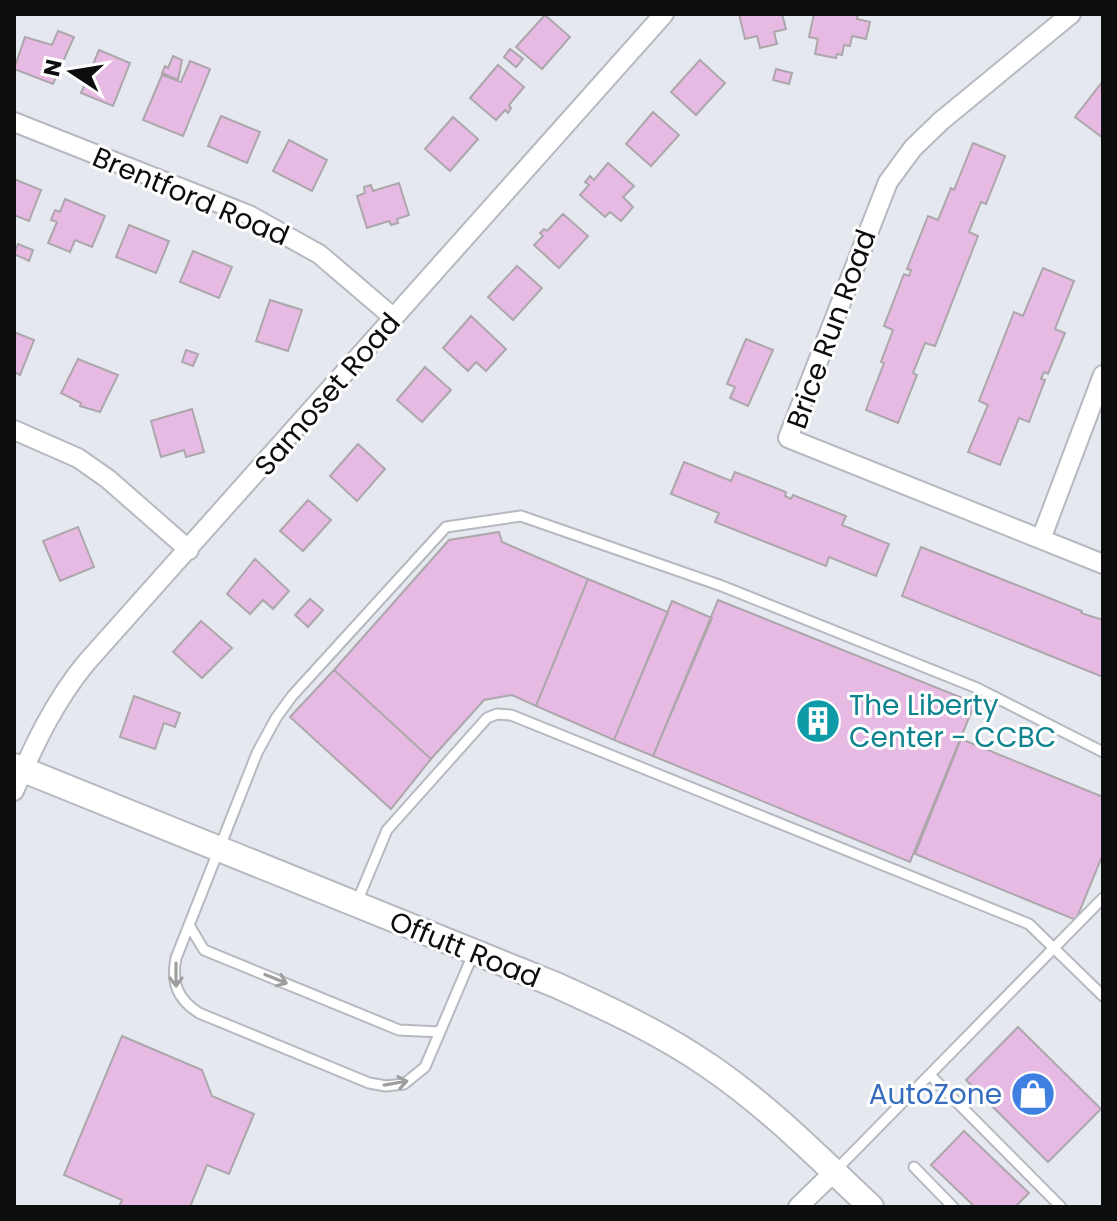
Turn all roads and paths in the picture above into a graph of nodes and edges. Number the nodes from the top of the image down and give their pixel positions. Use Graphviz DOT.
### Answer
graph roads {
  1 [pos="664,14"];
  2 [pos="1071,14"];
  3 [pos="14,122"];
  4 [pos="394,318"];
  5 [pos="1103,375"];
  6 [pos="1099,398"];
  7 [pos="14,430"];
  8 [pos="1041,539"];
  9 [pos="189,550"];
  10 [pos="1103,564"];
  11 [pos="1103,752"];
  12 [pos="17,776"];
  13 [pos="220,850"];
  14 [pos="1103,898"];
  15 [pos="356,905"];
  16 [pos="189,925"];
  17 [pos="1054,948"];
  18 [pos="474,952"];
  19 [pos="1103,996"];
  20 [pos="440,1032"];
  21 [pos="930,1075"];
  22 [pos="914,1167"];
  23 [pos="834,1172"];
  24 [pos="798,1207"];
  25 [pos="871,1207"];
  26 [pos="953,1207"];
  27 [pos="1061,1207"];
  1 -- 4 [label="street, Samoset Road"];
  2 -- 8 [label="street, Brice Run Road"];
  3 -- 4 [label="street, Brentford Road"];
  4 -- 9 [label="street, Samoset Road"];
  5 -- 6 [label="street"];
  6 -- 8 [label="street"];
  7 -- 9 [label="street"];
  8 -- 10 [label="street, Brice Run Road"];
  9 -- 12 [label="street, Samoset Road"];
  11 -- 13 [label="lane"];
  12 -- 13 [label="street, Offutt Road"];
  13 -- 15 [label="street, Offutt Road"];
  13 -- 16 [label="lane"];
  14 -- 17 [label="lane"];
  15 -- 17 [label="lane"];
  15 -- 18 [label="street, Offutt Road"];
  16 -- 20 [label="lane, one-way"];
  16 -- 20 [label="lane, one-way"];
  17 -- 19 [label="lane"];
  17 -- 21 [label="lane"];
  18 -- 20 [label="lane"];
  18 -- 23 [label="street, Offutt Road"];
  21 -- 23 [label="lane"];
  21 -- 27 [label="lane"];
  22 -- 26 [label="lane"];
  23 -- 24 [label="street"];
  23 -- 25 [label="street, Offutt Road"];
}
